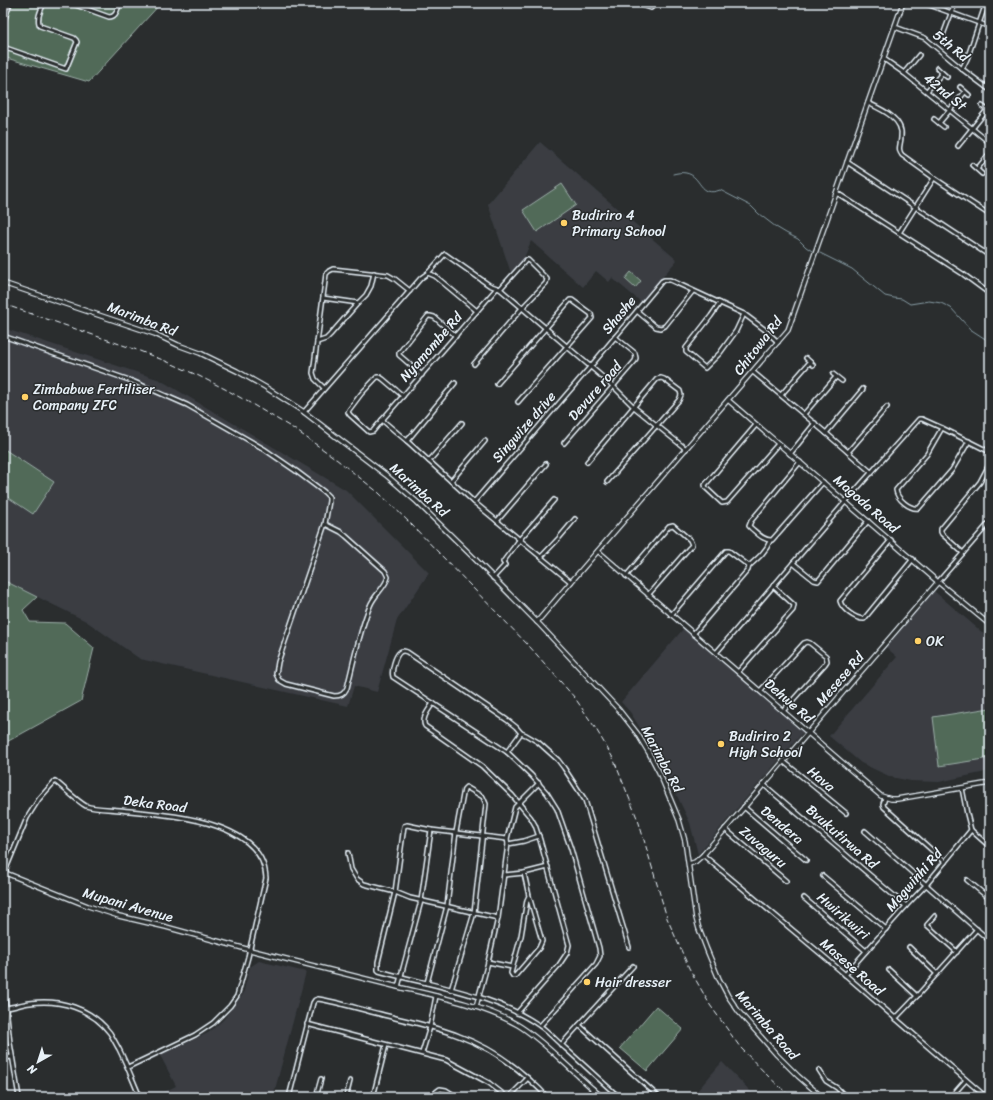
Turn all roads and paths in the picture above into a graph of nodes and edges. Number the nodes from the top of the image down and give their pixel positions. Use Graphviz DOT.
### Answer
graph roads {
  1 [pos="10,3"];
  2 [pos="44,3"];
  3 [pos="70,3"];
  4 [pos="120,3"];
  5 [pos="636,3"];
  6 [pos="656,3"];
  7 [pos="903,3"];
  8 [pos="924,3"];
  9 [pos="955,3"];
  10 [pos="986,3"];
  11 [pos="952,13"];
  12 [pos="979,23"];
  13 [pos="3,24"];
  14 [pos="895,27"];
  15 [pos="990,27"];
  16 [pos="943,35"];
  17 [pos="3,47"];
  18 [pos="919,55"];
  19 [pos="884,59"];
  20 [pos="937,68"];
  21 [pos="962,69"];
  22 [pos="904,73"];
  23 [pos="942,73"];
  24 [pos="947,77"];
  25 [pos="990,81"];
  26 [pos="960,87"];
  27 [pos="986,87"];
  28 [pos="990,90"];
  29 [pos="927,91"];
  30 [pos="965,92"];
  31 [pos="969,95"];
  32 [pos="868,103"];
  33 [pos="982,106"];
  34 [pos="950,110"];
  35 [pos="989,111"];
  36 [pos="934,119"];
  37 [pos="940,124"];
  38 [pos="944,127"];
  39 [pos="973,129"];
  40 [pos="990,143"];
  41 [pos="958,146"];
  42 [pos="990,153"];
  43 [pos="847,162"];
  44 [pos="972,165"];
  45 [pos="976,169"];
  46 [pos="982,174"];
  47 [pos="934,178"];
  48 [pos="837,193"];
  49 [pos="916,207"];
  50 [pos="990,215"];
  51 [pos="899,233"];
  52 [pos="990,256"];
  53 [pos="428,273"];
  54 [pos="374,274"];
  55 [pos="3,283"];
  56 [pos="498,288"];
  57 [pos="410,291"];
  58 [pos="693,291"];
  59 [pos="990,294"];
  60 [pos="323,298"];
  61 [pos="358,303"];
  62 [pos="720,303"];
  63 [pos="522,308"];
  64 [pos="476,311"];
  65 [pos="637,311"];
  66 [pos="744,314"];
  67 [pos="545,328"];
  68 [pos="3,336"];
  69 [pos="456,336"];
  70 [pos="615,337"];
  71 [pos="317,342"];
  72 [pos="778,342"];
  73 [pos="567,347"];
  74 [pos="806,358"];
  75 [pos="810,362"];
  76 [pos="474,364"];
  77 [pos="814,365"];
  78 [pos="590,366"];
  79 [pos="753,372"];
  80 [pos="422,375"];
  81 [pos="842,381"];
  82 [pos="455,383"];
  83 [pos="497,384"];
  84 [pos="613,386"];
  85 [pos="324,388"];
  86 [pos="863,390"];
  87 [pos="403,396"];
  88 [pos="781,396"];
  89 [pos="728,400"];
  90 [pos="518,402"];
  91 [pos="634,407"];
  92 [pos="887,407"];
  93 [pos="304,412"];
  94 [pos="804,414"];
  95 [pos="382,420"];
  96 [pos="462,423"];
  97 [pos="815,423"];
  98 [pos="756,425"];
  99 [pos="657,426"];
  100 [pos="942,428"];
  101 [pos="826,433"];
  102 [pos="407,441"];
  103 [pos="485,441"];
  104 [pos="969,441"];
  105 [pos="564,443"];
  106 [pos="778,444"];
  107 [pos="686,449"];
  108 [pos="848,452"];
  109 [pos="990,452"];
  110 [pos="790,454"];
  111 [pos="429,461"];
  112 [pos="587,462"];
  113 [pos="800,462"];
  114 [pos="546,464"];
  115 [pos="990,464"];
  116 [pos="872,473"];
  117 [pos="451,481"];
  118 [pos="607,482"];
  119 [pos="823,482"];
  120 [pos="554,500"];
  121 [pos="474,502"];
  122 [pos="846,502"];
  123 [pos="575,520"];
  124 [pos="497,521"];
  125 [pos="868,521"];
  126 [pos="990,522"];
  127 [pos="325,524"];
  128 [pos="520,539"];
  129 [pos="891,540"];
  130 [pos="770,541"];
  131 [pos="598,551"];
  132 [pos="963,553"];
  133 [pos="541,557"];
  134 [pos="913,559"];
  135 [pos="793,563"];
  136 [pos="749,566"];
  137 [pos="626,576"];
  138 [pos="494,578"];
  139 [pos="571,582"];
  140 [pos="938,582"];
  141 [pos="773,586"];
  142 [pos="648,595"];
  143 [pos="671,614"];
  144 [pos="537,622"];
  145 [pos="990,625"];
  146 [pos="693,634"];
  147 [pos="716,653"];
  148 [pos="738,672"];
  149 [pos="760,691"];
  150 [pos="433,703"];
  151 [pos="783,710"];
  152 [pos="521,733"];
  153 [pos="808,733"];
  154 [pos="507,752"];
  155 [pos="783,761"];
  156 [pos="539,783"];
  157 [pos="990,783"];
  158 [pos="763,784"];
  159 [pos="962,788"];
  160 [pos="885,798"];
  161 [pos="520,803"];
  162 [pos="744,807"];
  163 [pos="846,813"];
  164 [pos="725,829"];
  165 [pos="431,830"];
  166 [pos="971,830"];
  167 [pos="866,831"];
  168 [pos="456,832"];
  169 [pos="483,836"];
  170 [pos="539,836"];
  171 [pos="508,839"];
  172 [pos="508,844"];
  173 [pos="990,848"];
  174 [pos="348,853"];
  175 [pos="703,854"];
  176 [pos="806,860"];
  177 [pos="945,862"];
  178 [pos="689,864"];
  179 [pos="548,867"];
  180 [pos="524,873"];
  181 [pos="3,874"];
  182 [pos="504,875"];
  183 [pos="823,876"];
  184 [pos="967,880"];
  185 [pos="786,881"];
  186 [pos="926,885"];
  187 [pos="395,892"];
  188 [pos="529,896"];
  189 [pos="804,898"];
  190 [pos="990,899"];
  191 [pos="421,901"];
  192 [pos="447,906"];
  193 [pos="906,906"];
  194 [pos="474,913"];
  195 [pos="935,916"];
  196 [pos="498,918"];
  197 [pos="886,929"];
  198 [pos="976,929"];
  199 [pos="990,941"];
  200 [pos="629,947"];
  201 [pos="909,947"];
  202 [pos="250,950"];
  203 [pos="866,951"];
  204 [pos="957,952"];
  205 [pos="488,962"];
  206 [pos="633,966"];
  207 [pos="512,967"];
  208 [pos="889,970"];
  209 [pos="937,974"];
  210 [pos="845,976"];
  211 [pos="401,977"];
  212 [pos="3,980"];
  213 [pos="427,983"];
  214 [pos="398,988"];
  215 [pos="451,990"];
  216 [pos="436,996"];
  217 [pos="917,996"];
  218 [pos="478,997"];
  219 [pos="476,1007"];
  220 [pos="6,1008"];
  221 [pos="517,1013"];
  222 [pos="895,1019"];
  223 [pos="307,1024"];
  224 [pos="579,1025"];
  225 [pos="540,1026"];
  226 [pos="430,1027"];
  227 [pos="3,1034"];
  228 [pos="9,1034"];
  229 [pos="386,1045"];
  230 [pos="561,1045"];
  231 [pos="422,1053"];
  232 [pos="3,1058"];
  233 [pos="12,1058"];
  234 [pos="128,1067"];
  235 [pos="819,1070"];
  236 [pos="528,1078"];
  237 [pos="321,1079"];
  238 [pos="966,1080"];
  239 [pos="350,1081"];
  240 [pos="593,1089"];
  241 [pos="19,1097"];
  242 [pos="140,1097"];
  243 [pos="289,1097"];
  244 [pos="316,1097"];
  245 [pos="346,1097"];
  246 [pos="373,1097"];
  247 [pos="433,1097"];
  248 [pos="457,1097"];
  249 [pos="508,1097"];
  250 [pos="546,1097"];
  251 [pos="586,1097"];
  252 [pos="602,1097"];
  253 [pos="619,1097"];
  254 [pos="659,1097"];
  255 [pos="822,1097"];
  256 [pos="846,1097"];
  257 [pos="951,1097"];
  258 [pos="986,1097"];
  1 -- 13 [label="street"];
  2 -- 17 [label="street"];
  3 -- 4 [label="street"];
  5 -- 6 [label="street"];
  7 -- 14 [label="street, Chitowa Rd"];
  8 -- 11 [label="street"];
  9 -- 11 [label="street"];
  10 -- 12 [label="street"];
  11 -- 12 [label="street"];
  11 -- 16 [label="street"];
  12 -- 15 [label="street"];
  12 -- 21 [label="street"];
  14 -- 19 [label="street, Chitowa Rd"];
  14 -- 21 [label="street, 5th Rd"];
  18 -- 22 [label="street"];
  19 -- 22 [label="street, 42nd St"];
  19 -- 32 [label="street, Chitowa Rd"];
  20 -- 23 [label="street"];
  21 -- 27 [label="street, 5th Rd"];
  22 -- 29 [label="street, 42nd St"];
  23 -- 24 [label="street"];
  23 -- 29 [label="street"];
  25 -- 27 [label="street"];
  26 -- 30 [label="street"];
  27 -- 28 [label="street, 5th Rd"];
  29 -- 34 [label="street, 42nd St"];
  30 -- 31 [label="street"];
  30 -- 34 [label="street"];
  32 -- 43 [label="street, Chitowa Rd"];
  32 -- 47 [label="street"];
  33 -- 35 [label="street"];
  34 -- 37 [label="street"];
  34 -- 39 [label="street, 42nd St"];
  35 -- 39 [label="street"];
  36 -- 37 [label="street"];
  37 -- 38 [label="street"];
  39 -- 40 [label="street, 42nd St"];
  39 -- 41 [label="street"];
  42 -- 45 [label="street"];
  43 -- 48 [label="street, Chitowa Rd"];
  43 -- 49 [label="street"];
  44 -- 45 [label="street"];
  45 -- 46 [label="street"];
  47 -- 49 [label="street"];
  47 -- 50 [label="street"];
  48 -- 51 [label="street"];
  48 -- 72 [label="street, Chitowa Rd"];
  49 -- 51 [label="street"];
  49 -- 52 [label="street"];
  51 -- 59 [label="street"];
  53 -- 56 [label="street"];
  53 -- 57 [label="street"];
  53 -- 64 [label="street"];
  54 -- 57 [label="street"];
  54 -- 60 [label="street"];
  54 -- 61 [label="street"];
  55 -- 93 [label="street, Marimba Rd"];
  56 -- 63 [label="street"];
  56 -- 63 [label="street, Nyamombe Rd"];
  56 -- 64 [label="street, Nyamombe Rd"];
  57 -- 85 [label="street"];
  58 -- 62 [label="street"];
  58 -- 65 [label="street, Shashe"];
  58 -- 65 [label="street"];
  60 -- 61 [label="street"];
  60 -- 71 [label="street"];
  61 -- 71 [label="street"];
  62 -- 66 [label="street"];
  62 -- 66 [label="street"];
  63 -- 67 [label="street"];
  63 -- 76 [label="street"];
  64 -- 69 [label="street, Nyamombe Rd"];
  65 -- 70 [label="street, Shashe"];
  66 -- 72 [label="street"];
  67 -- 73 [label="street"];
  67 -- 73 [label="street"];
  67 -- 83 [label="street"];
  68 -- 127 [label="street"];
  69 -- 80 [label="street, Nyamombe Rd"];
  69 -- 80 [label="street"];
  70 -- 78 [label="street, Shashe"];
  70 -- 84 [label="street, Devure road"];
  71 -- 85 [label="street"];
  72 -- 79 [label="street, Chitowa Rd"];
  73 -- 78 [label="street"];
  73 -- 90 [label="street"];
  74 -- 75 [label="street"];
  75 -- 77 [label="street"];
  75 -- 88 [label="street"];
  78 -- 84 [label="street"];
  78 -- 121 [label="street, Singwize drive"];
  79 -- 88 [label="street"];
  79 -- 89 [label="street, Chitowa Rd"];
  80 -- 87 [label="street, Nyamombe Rd"];
  81 -- 94 [label="street"];
  82 -- 102 [label="street"];
  84 -- 91 [label="street"];
  84 -- 105 [label="street, Devure road"];
  85 -- 93 [label="street"];
  86 -- 101 [label="street"];
  87 -- 95 [label="street, Nyamombe Rd"];
  87 -- 95 [label="street, Nyamombe Rd"];
  88 -- 94 [label="street"];
  89 -- 98 [label="street, Magoda Road"];
  89 -- 107 [label="street, Chitowa Rd"];
  91 -- 99 [label="street"];
  91 -- 99 [label="street"];
  91 -- 112 [label="street"];
  92 -- 108 [label="street"];
  93 -- 138 [label="street, Marimba Rd"];
  94 -- 97 [label="street"];
  95 -- 102 [label="street"];
  96 -- 111 [label="street"];
  97 -- 101 [label="street"];
  97 -- 110 [label="street"];
  98 -- 106 [label="street, Magoda Road"];
  98 -- 106 [label="street"];
  99 -- 107 [label="street"];
  99 -- 118 [label="street"];
  100 -- 104 [label="street"];
  100 -- 104 [label="street"];
  100 -- 116 [label="street"];
  101 -- 108 [label="street"];
  102 -- 111 [label="street"];
  103 -- 117 [label="street"];
  104 -- 109 [label="street"];
  106 -- 110 [label="street, Magoda Road"];
  107 -- 131 [label="street, Chitowa Rd"];
  108 -- 116 [label="street"];
  110 -- 113 [label="street, Magoda Road"];
  111 -- 117 [label="street"];
  113 -- 119 [label="street, Magoda Road"];
  113 -- 130 [label="street"];
  114 -- 124 [label="street"];
  115 -- 132 [label="street"];
  116 -- 122 [label="street"];
  117 -- 121 [label="street"];
  119 -- 122 [label="street, Magoda Road"];
  119 -- 130 [label="street"];
  120 -- 128 [label="street"];
  121 -- 124 [label="street"];
  122 -- 125 [label="street, Magoda Road"];
  122 -- 135 [label="street"];
  123 -- 133 [label="street"];
  124 -- 128 [label="street"];
  125 -- 129 [label="street, Magoda Road"];
  125 -- 135 [label="street"];
  126 -- 132 [label="street, Mesese Rd"];
  127 -- 127 [label="street"];
  128 -- 133 [label="street"];
  128 -- 138 [label="street"];
  129 -- 134 [label="street, Magoda Road"];
  129 -- 134 [label="street"];
  130 -- 136 [label="street"];
  131 -- 137 [label="street, Dehwe Rd"];
  131 -- 139 [label="street, Chitowa Rd"];
  132 -- 140 [label="street, Mesese Rd"];
  133 -- 139 [label="street"];
  134 -- 140 [label="street, Magoda Road"];
  135 -- 141 [label="street"];
  136 -- 143 [label="street"];
  136 -- 146 [label="street"];
  137 -- 142 [label="street, Dehwe Rd"];
  137 -- 142 [label="street"];
  138 -- 144 [label="street, Marimba Rd"];
  139 -- 144 [label="street, Chitowa Rd"];
  140 -- 145 [label="street, Magoda Road"];
  140 -- 153 [label="street, Mesese Rd"];
  141 -- 147 [label="street"];
  141 -- 148 [label="street"];
  142 -- 143 [label="street, Dehwe Rd"];
  143 -- 146 [label="street, Dehwe Rd"];
  144 -- 178 [label="street, Marimba Rd"];
  146 -- 147 [label="street, Dehwe Rd"];
  147 -- 148 [label="street, Dehwe Rd"];
  148 -- 149 [label="street, Dehwe Rd"];
  149 -- 151 [label="street, Dehwe Rd"];
  149 -- 151 [label="street"];
  150 -- 152 [label="street"];
  150 -- 154 [label="street"];
  150 -- 161 [label="street"];
  151 -- 153 [label="street, Dehwe Rd"];
  152 -- 154 [label="street"];
  152 -- 200 [label="street"];
  153 -- 155 [label="street, Mesese Rd"];
  153 -- 160 [label="street, Dehwe Rd"];
  154 -- 156 [label="street"];
  155 -- 158 [label="street, Mesese Rd"];
  155 -- 163 [label="street, Hava"];
  156 -- 161 [label="street"];
  156 -- 225 [label="street"];
  157 -- 159 [label="street"];
  158 -- 162 [label="street, Mesese Rd"];
  158 -- 193 [label="street, Bvukutirwa Rd"];
  159 -- 160 [label="street"];
  159 -- 166 [label="street"];
  160 -- 177 [label="street"];
  161 -- 170 [label="street"];
  161 -- 171 [label="street"];
  162 -- 164 [label="street, Mesese Rd"];
  162 -- 176 [label="street, Dendera"];
  164 -- 175 [label="street, Mesese Rd"];
  164 -- 185 [label="street, Zuvaguru"];
  165 -- 168 [label="street"];
  165 -- 187 [label="street"];
  165 -- 191 [label="street"];
  166 -- 173 [label="street"];
  166 -- 177 [label="street, Magwinhi Rd"];
  167 -- 186 [label="street"];
  168 -- 169 [label="street"];
  168 -- 169 [label="street"];
  168 -- 192 [label="street"];
  169 -- 171 [label="street"];
  169 -- 194 [label="street"];
  170 -- 172 [label="street"];
  170 -- 179 [label="street"];
  171 -- 172 [label="street"];
  172 -- 182 [label="street"];
  174 -- 187 [label="street"];
  175 -- 178 [label="street, Mesese Rd"];
  175 -- 210 [label="street, Masese Road"];
  177 -- 186 [label="street, Magwinhi Rd"];
  178 -- 255 [label="street, Marimba Road"];
  179 -- 180 [label="street"];
  179 -- 221 [label="street"];
  180 -- 182 [label="street"];
  180 -- 188 [label="street"];
  181 -- 202 [label="street, Mupani Avenue"];
  181 -- 202 [label="street, Deka Road"];
  182 -- 196 [label="street"];
  183 -- 197 [label="street"];
  184 -- 190 [label="street"];
  186 -- 193 [label="street, Magwinhi Rd"];
  186 -- 198 [label="street"];
  187 -- 191 [label="street"];
  187 -- 211 [label="street"];
  188 -- 207 [label="street"];
  188 -- 207 [label="street"];
  189 -- 203 [label="street, Hwirikwiri"];
  191 -- 192 [label="street"];
  191 -- 211 [label="street"];
  192 -- 194 [label="street"];
  192 -- 213 [label="street"];
  193 -- 197 [label="street, Magwinhi Rd"];
  194 -- 196 [label="street"];
  194 -- 215 [label="street"];
  195 -- 204 [label="street"];
  196 -- 205 [label="street"];
  197 -- 203 [label="street, Magwinhi Rd"];
  198 -- 199 [label="street"];
  198 -- 204 [label="street"];
  201 -- 209 [label="street"];
  202 -- 214 [label="street, Mupani Avenue"];
  202 -- 234 [label="street"];
  203 -- 210 [label="street, Magwinhi Rd"];
  204 -- 209 [label="street"];
  205 -- 207 [label="street"];
  205 -- 218 [label="street"];
  206 -- 224 [label="street"];
  208 -- 217 [label="street"];
  209 -- 217 [label="street"];
  210 -- 222 [label="street, Masese Road"];
  211 -- 213 [label="street"];
  211 -- 214 [label="street"];
  212 -- 220 [label="street"];
  213 -- 215 [label="street"];
  214 -- 216 [label="street, Mupani Avenue"];
  215 -- 218 [label="street"];
  216 -- 219 [label="street, Mupani Avenue"];
  216 -- 226 [label="street"];
  217 -- 222 [label="street"];
  218 -- 219 [label="street"];
  218 -- 221 [label="street"];
  219 -- 240 [label="street, Mupani Avenue"];
  220 -- 228 [label="street"];
  220 -- 234 [label="street"];
  221 -- 225 [label="street"];
  222 -- 238 [label="street, Masese Road"];
  223 -- 226 [label="street"];
  223 -- 229 [label="street"];
  223 -- 243 [label="street"];
  224 -- 230 [label="street"];
  224 -- 254 [label="street"];
  225 -- 230 [label="street"];
  226 -- 231 [label="street"];
  226 -- 236 [label="street"];
  227 -- 228 [label="street"];
  228 -- 233 [label="street"];
  229 -- 231 [label="street"];
  229 -- 246 [label="street"];
  230 -- 253 [label="street"];
  231 -- 249 [label="street"];
  232 -- 233 [label="street"];
  233 -- 241 [label="street"];
  234 -- 242 [label="street"];
  235 -- 256 [label="street"];
  236 -- 249 [label="street"];
  236 -- 250 [label="street"];
  237 -- 244 [label="street"];
  238 -- 257 [label="street"];
  238 -- 258 [label="street, Masese Road"];
  239 -- 245 [label="street"];
  240 -- 251 [label="street"];
  240 -- 252 [label="street, Mupani Avenue"];
  247 -- 248 [label="street"];
}
